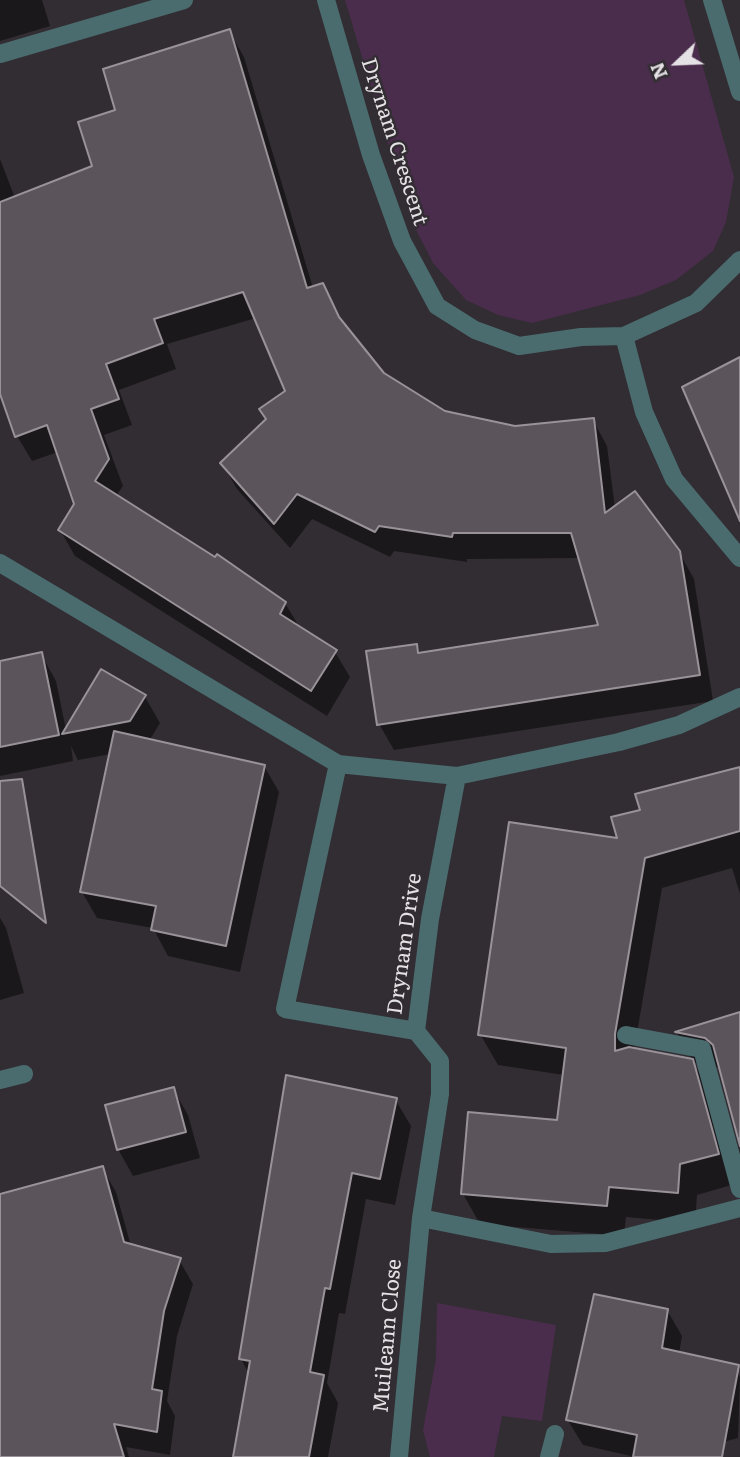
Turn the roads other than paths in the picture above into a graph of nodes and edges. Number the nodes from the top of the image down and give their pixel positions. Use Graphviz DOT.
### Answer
graph roads {
  1 [pos="184,0"];
  2 [pos="326,0"];
  3 [pos="712,0"];
  4 [pos="0,54"];
  5 [pos="740,92"];
  6 [pos="740,260"];
  7 [pos="624,336"];
  8 [pos="740,558"];
  9 [pos="0,563"];
  10 [pos="740,697"];
  11 [pos="338,764"];
  12 [pos="457,776"];
  13 [pos="416,1031"];
  14 [pos="625,1035"];
  15 [pos="24,1074"];
  16 [pos="0,1080"];
  17 [pos="740,1189"];
  18 [pos="740,1208"];
  19 [pos="421,1219"];
  20 [pos="555,1434"];
  21 [pos="399,1457"];
  22 [pos="549,1457"];
  1 -- 4 [label="street"];
  2 -- 7 [label="street, Drynam Crescent"];
  3 -- 5 [label="street"];
  6 -- 7 [label="street, Drynam Crescent"];
  7 -- 8 [label="street"];
  9 -- 11 [label="street"];
  10 -- 12 [label="street"];
  11 -- 12 [label="street"];
  11 -- 13 [label="street, Drynam Drive"];
  12 -- 13 [label="street, Drynam Drive"];
  13 -- 19 [label="street, Muileann Close"];
  14 -- 17 [label="street"];
  15 -- 16 [label="street"];
  18 -- 19 [label="street"];
  19 -- 21 [label="street, Muileann Close"];
  20 -- 22 [label="street"];
}
